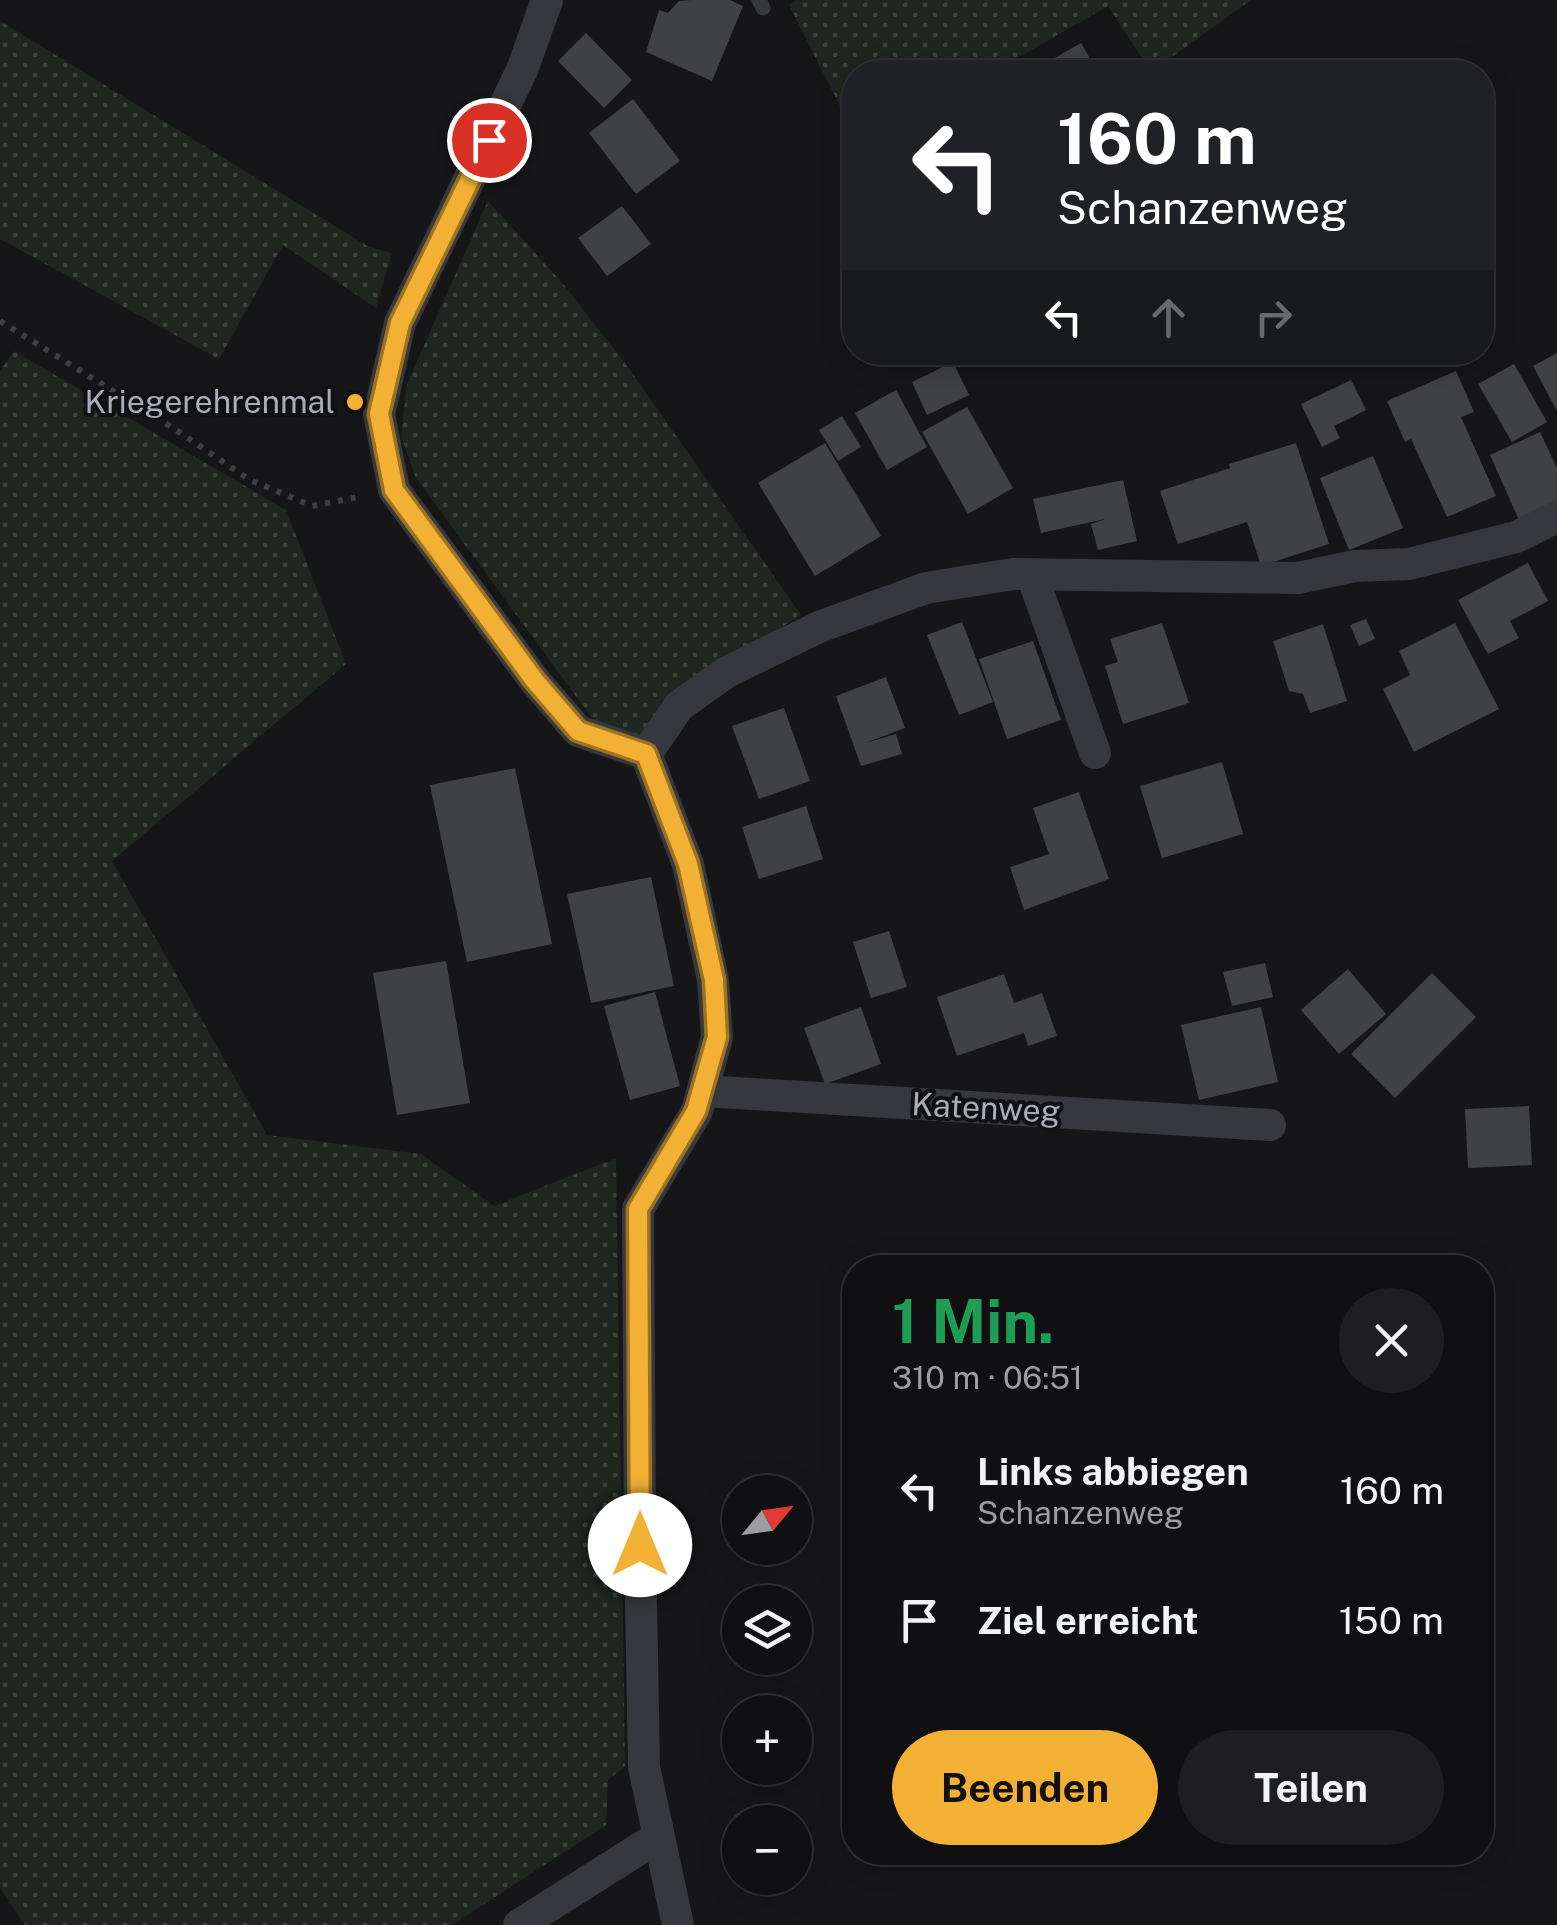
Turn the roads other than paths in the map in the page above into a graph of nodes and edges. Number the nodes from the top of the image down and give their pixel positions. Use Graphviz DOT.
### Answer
graph roads {
  1 [pos="547,0"];
  2 [pos="1557,517"];
  3 [pos="1032,575"];
  4 [pos="1095,753"];
  5 [pos="646,754"];
  6 [pos="702,1092"];
  7 [pos="1270,1124"];
  8 [pos="658,1836"];
  9 [pos="519,1925"];
  10 [pos="678,1925"];
  1 -- 5 [label="street"];
  2 -- 3 [label="street"];
  3 -- 4 [label="street"];
  3 -- 5 [label="street"];
  5 -- 6 [label="street"];
  6 -- 7 [label="street, Katenweg"];
  6 -- 8 [label="street"];
  8 -- 9 [label="street"];
  8 -- 10 [label="street"];
}
